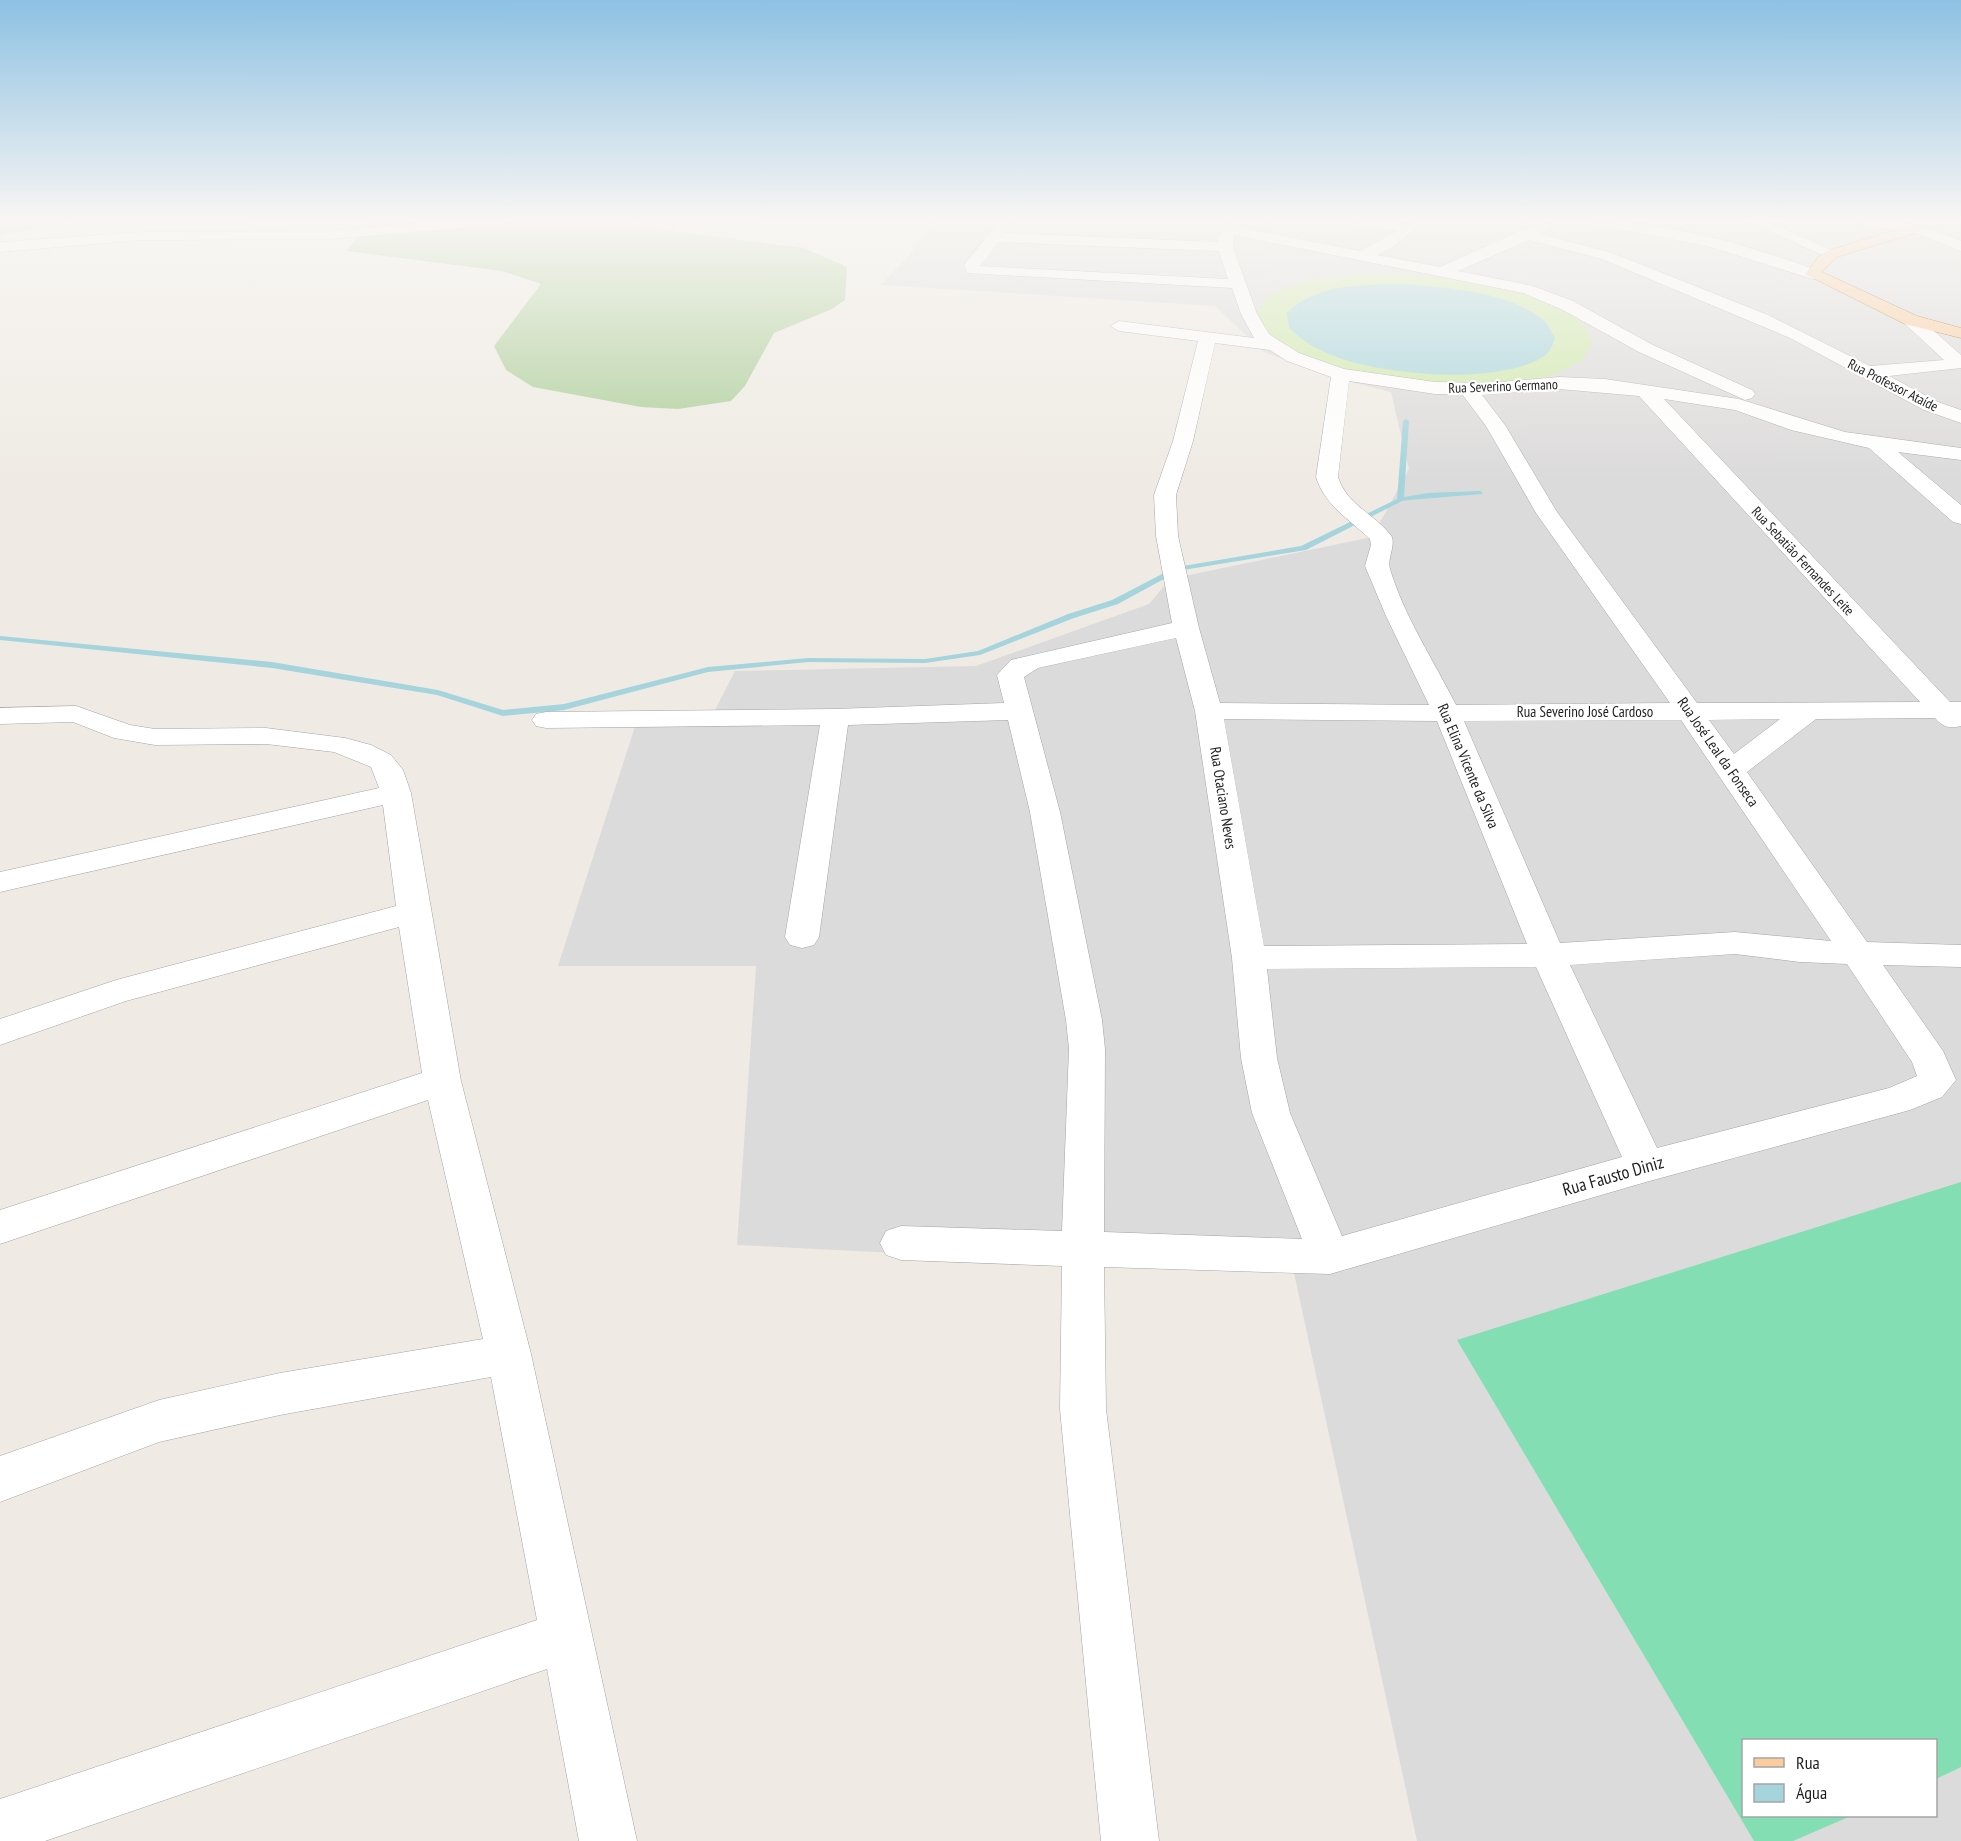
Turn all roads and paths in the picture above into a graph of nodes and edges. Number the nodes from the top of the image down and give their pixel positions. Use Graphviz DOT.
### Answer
graph roads {
  1 [pos="1248,307"];
  2 [pos="1568,307"];
  3 [pos="1732,307"];
  4 [pos="1890,307"];
  5 [pos="1911,307"];
  6 [pos="1911,320"];
  7 [pos="1119,326"];
  8 [pos="1961,332"];
  9 [pos="1208,337"];
  10 [pos="1270,345"];
  11 [pos="1960,363"];
  12 [pos="1868,372"];
  13 [pos="1341,374"];
  14 [pos="1468,389"];
  15 [pos="1645,391"];
  16 [pos="1747,402"];
  17 [pos="1961,417"];
  18 [pos="1877,443"];
  19 [pos="1961,454"];
  20 [pos="1961,517"];
  21 [pos="1186,628"];
  22 [pos="1952,710"];
  23 [pos="1020,711"];
  24 [pos="1209,711"];
  25 [pos="1809,711"];
  26 [pos="1690,712"];
  27 [pos="1447,713"];
  28 [pos="0,716"];
  29 [pos="835,717"];
  30 [pos="546,720"];
  31 [pos="1961,730"];
  32 [pos="1731,770"];
  33 [pos="396,792"];
  34 [pos="0,882"];
  35 [pos="413,912"];
  36 [pos="802,936"];
  37 [pos="1854,951"];
  38 [pos="1548,955"];
  39 [pos="1961,956"];
  40 [pos="1248,958"];
  41 [pos="0,1032"];
  42 [pos="442,1081"];
  43 [pos="1896,1100"];
  44 [pos="1646,1166"];
  45 [pos="0,1227"];
  46 [pos="902,1243"];
  47 [pos="1083,1250"];
  48 [pos="1330,1257"];
  49 [pos="509,1354"];
  50 [pos="0,1479"];
  51 [pos="566,1637"];
  52 [pos="0,1828"];
  53 [pos="608,1841"];
  54 [pos="1130,1841"];
  1 -- 10 [label="street, Rua Severino Germano"];
  2 -- 16 [label="street"];
  3 -- 12 [label="street, Rua Professor Ataíde"];
  4 -- 6 [label="main road"];
  5 -- 8 [label="main road"];
  6 -- 8 [label="main road"];
  6 -- 11 [label="street"];
  7 -- 9 [label="street"];
  9 -- 10 [label="street"];
  9 -- 21 [label="street, Rua Otaciano Neves"];
  10 -- 13 [label="street, Rua Severino Germano"];
  11 -- 12 [label="street"];
  12 -- 17 [label="street, Rua Professor Ataíde"];
  13 -- 14 [label="street, Rua Severino Germano"];
  13 -- 27 [label="street, Rua Elina Vicente da Silva"];
  14 -- 15 [label="street, Rua Severino Germano"];
  14 -- 26 [label="street, Rua José Leal da Fonseca"];
  15 -- 16 [label="street, Rua Severino Germano"];
  15 -- 22 [label="street, Rua Sebatião Fernandes Leite"];
  16 -- 18 [label="street"];
  18 -- 19 [label="street"];
  18 -- 20 [label="street"];
  21 -- 23 [label="street"];
  21 -- 24 [label="street, Rua Otaciano Neves"];
  22 -- 25 [label="street, Rua Severino José Cardoso"];
  22 -- 31 [label="street, Rua Sebatião Fernandes Leite"];
  23 -- 29 [label="street"];
  23 -- 47 [label="street"];
  24 -- 27 [label="street, Rua Severino José Cardoso"];
  24 -- 40 [label="street, Rua Otaciano Neves"];
  25 -- 26 [label="street, Rua Severino José Cardoso"];
  25 -- 32 [label="street"];
  26 -- 27 [label="street, Rua Severino José Cardoso"];
  26 -- 32 [label="street, Rua José Leal da Fonseca"];
  27 -- 38 [label="street, Rua Elina Vicente da Silva"];
  28 -- 33 [label="street"];
  29 -- 30 [label="street"];
  29 -- 36 [label="street"];
  32 -- 37 [label="street, Rua José Leal da Fonseca"];
  33 -- 34 [label="street"];
  33 -- 35 [label="street"];
  35 -- 41 [label="street"];
  35 -- 42 [label="street"];
  37 -- 38 [label="street"];
  37 -- 39 [label="street"];
  37 -- 43 [label="street, Rua José Leal da Fonseca"];
  38 -- 40 [label="street"];
  38 -- 44 [label="street, Rua Elina Vicente da Silva"];
  40 -- 48 [label="street, Rua Otaciano Neves"];
  42 -- 45 [label="street"];
  42 -- 49 [label="street"];
  43 -- 44 [label="street, Rua Fausto Diniz"];
  44 -- 48 [label="street, Rua Fausto Diniz"];
  46 -- 47 [label="street, Rua Fausto Diniz"];
  47 -- 48 [label="street, Rua Fausto Diniz"];
  47 -- 54 [label="street"];
  49 -- 50 [label="street"];
  49 -- 51 [label="street"];
  51 -- 52 [label="street"];
  51 -- 53 [label="street"];
}
